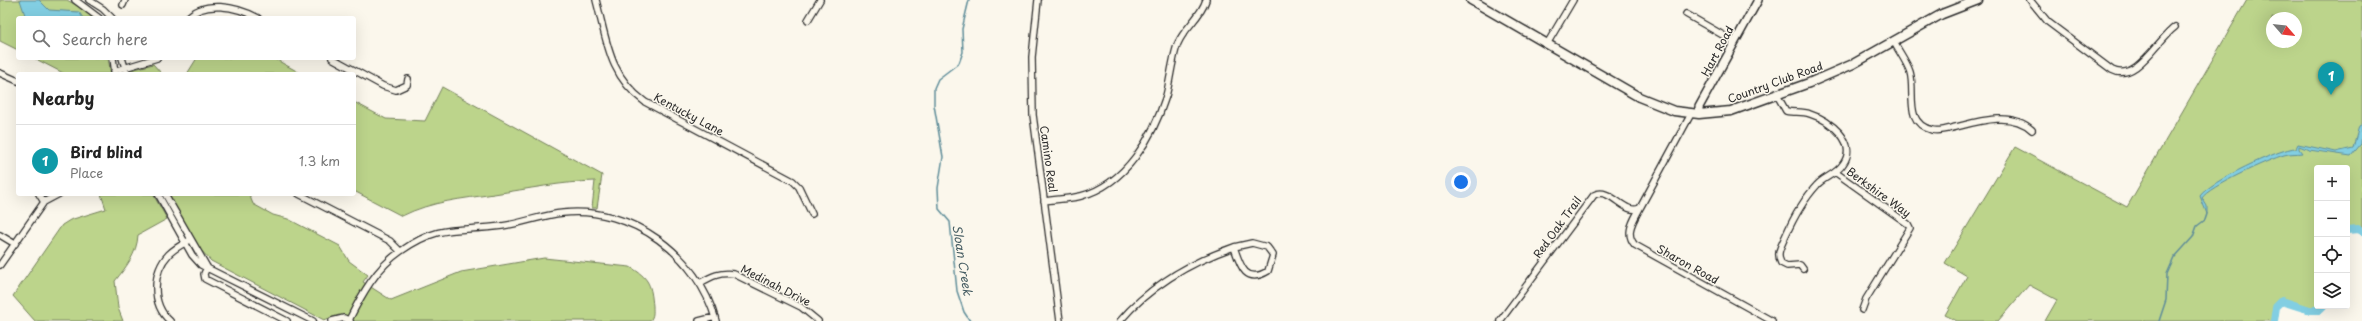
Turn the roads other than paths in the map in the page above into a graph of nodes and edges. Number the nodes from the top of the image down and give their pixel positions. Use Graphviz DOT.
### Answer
graph roads {
  1 [pos="75,0"];
  2 [pos="89,0"];
  3 [pos="596,0"];
  4 [pos="820,0"];
  5 [pos="1038,0"];
  6 [pos="1206,0"];
  7 [pos="1471,0"];
  8 [pos="1573,0"];
  9 [pos="1758,0"];
  10 [pos="1978,0"];
  11 [pos="2030,0"];
  12 [pos="1959,3"];
  13 [pos="1686,14"];
  14 [pos="96,16"];
  15 [pos="110,16"];
  16 [pos="189,16"];
  17 [pos="254,16"];
  18 [pos="808,20"];
  19 [pos="2175,27"];
  20 [pos="1735,42"];
  21 [pos="1894,42"];
  22 [pos="1547,44"];
  23 [pos="113,60"];
  24 [pos="123,60"];
  25 [pos="152,60"];
  26 [pos="336,60"];
  27 [pos="126,71"];
  28 [pos="115,72"];
  29 [pos="0,73"];
  30 [pos="408,79"];
  31 [pos="16,80"];
  32 [pos="1777,95"];
  33 [pos="1695,114"];
  34 [pos="2032,130"];
  35 [pos="1835,172"];
  36 [pos="40,196"];
  37 [pos="55,196"];
  38 [pos="159,196"];
  39 [pos="166,196"];
  40 [pos="303,196"];
  41 [pos="1044,201"];
  42 [pos="44,202"];
  43 [pos="1642,204"];
  44 [pos="812,214"];
  45 [pos="0,235"];
  46 [pos="187,241"];
  47 [pos="15,244"];
  48 [pos="1234,247"];
  49 [pos="400,251"];
  50 [pos="0,265"];
  51 [pos="207,267"];
  52 [pos="1803,269"];
  53 [pos="700,283"];
  54 [pos="1862,310"];
  55 [pos="715,319"];
  56 [pos="349,320"];
  57 [pos="170,321"];
  58 [pos="286,321"];
  59 [pos="314,321"];
  60 [pos="332,321"];
  61 [pos="699,321"];
  62 [pos="818,321"];
  63 [pos="1060,321"];
  64 [pos="1120,321"];
  65 [pos="1500,321"];
  66 [pos="1772,321"];
  1 -- 14 [label="street"];
  2 -- 15 [label="street"];
  3 -- 44 [label="street, Kentucky Lane"];
  4 -- 18 [label="street"];
  5 -- 41 [label="street, Camino Real"];
  6 -- 41 [label="street"];
  7 -- 22 [label="main road, Country Club Road"];
  8 -- 22 [label="street"];
  9 -- 20 [label="street, Hart Road"];
  10 -- 12 [label="main road, Country Club Road"];
  11 -- 19 [label="street"];
  12 -- 21 [label="main road, Country Club Road"];
  13 -- 20 [label="street"];
  16 -- 17 [label="street"];
  20 -- 33 [label="street, Hart Road"];
  21 -- 32 [label="main road, Country Club Road"];
  21 -- 34 [label="street"];
  22 -- 33 [label="main road, Country Club Road"];
  23 -- 28 [label="street"];
  24 -- 27 [label="street"];
  25 -- 27 [label="street"];
  26 -- 30 [label="street"];
  29 -- 31 [label="street"];
  32 -- 33 [label="main road, Country Club Road"];
  32 -- 35 [label="street"];
  33 -- 43 [label="street"];
  35 -- 52 [label="street"];
  35 -- 54 [label="street, Berkshire Way"];
  36 -- 42 [label="street"];
  37 -- 42 [label="street"];
  38 -- 46 [label="street"];
  39 -- 46 [label="street"];
  40 -- 49 [label="street"];
  41 -- 63 [label="street, Camino Real"];
  42 -- 47 [label="street"];
  43 -- 65 [label="street, Red Oak Trail"];
  43 -- 66 [label="street, Sharon Road"];
  45 -- 47 [label="street"];
  46 -- 51 [label="street"];
  46 -- 57 [label="street"];
  47 -- 50 [label="street"];
  48 -- 48 [label="street"];
  48 -- 64 [label="street"];
  49 -- 53 [label="street"];
  49 -- 56 [label="street"];
  51 -- 58 [label="street"];
  51 -- 59 [label="street"];
  53 -- 55 [label="street"];
  53 -- 62 [label="street, Medinah Drive"];
  55 -- 61 [label="street"];
  56 -- 60 [label="street"];
}
